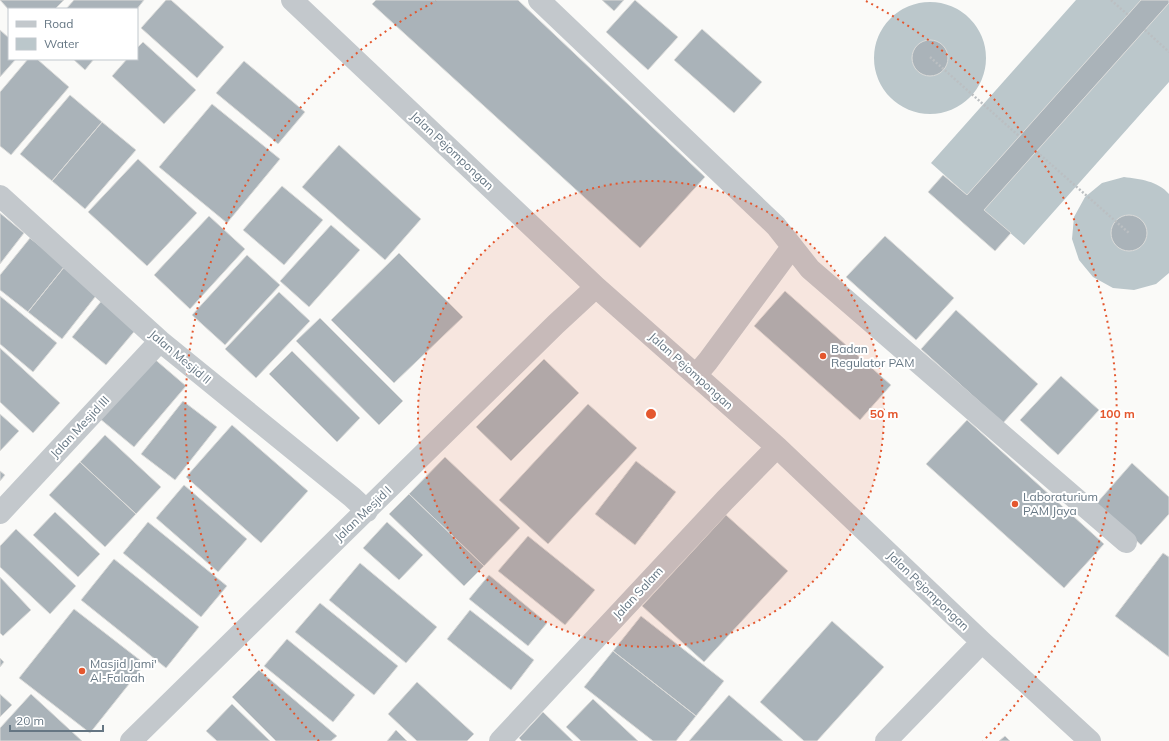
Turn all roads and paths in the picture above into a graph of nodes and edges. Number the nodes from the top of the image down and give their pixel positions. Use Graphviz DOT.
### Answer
graph roads {
  1 [pos="292,0"];
  2 [pos="539,0"];
  3 [pos="1111,0"];
  4 [pos="1128,15"];
  5 [pos="1145,30"];
  6 [pos="1169,52"];
  7 [pos="930,57"];
  8 [pos="1019,136"];
  9 [pos="1037,152"];
  10 [pos="0,196"];
  11 [pos="1129,233"];
  12 [pos="792,247"];
  13 [pos="596,287"];
  14 [pos="160,341"];
  15 [pos="696,375"];
  16 [pos="777,448"];
  17 [pos="367,511"];
  18 [pos="0,514"];
  19 [pos="1126,542"];
  20 [pos="982,642"];
  21 [pos="131,741"];
  22 [pos="500,741"];
  23 [pos="886,741"];
  24 [pos="1090,741"];
  1 -- 13 [label="street, Jalan Pejompongan"];
  2 -- 12 [label="street"];
  3 -- 4 [label="path"];
  5 -- 6 [label="path"];
  7 -- 8 [label="path"];
  9 -- 11 [label="path"];
  10 -- 14 [label="street, Jalan Mesjid II"];
  12 -- 15 [label="street"];
  12 -- 19 [label="street"];
  13 -- 15 [label="street, Jalan Pejompongan"];
  13 -- 17 [label="street, Jalan Mesjid I"];
  14 -- 17 [label="street, Jalan Mesjid II"];
  14 -- 18 [label="street, Jalan Mesjid III"];
  15 -- 16 [label="street, Jalan Pejompongan"];
  16 -- 20 [label="street, Jalan Pejompongan"];
  16 -- 22 [label="street, Jalan Salam"];
  17 -- 21 [label="street, Jalan Mesjid I"];
  20 -- 23 [label="street"];
  20 -- 24 [label="street, Jalan Pejompongan"];
}
